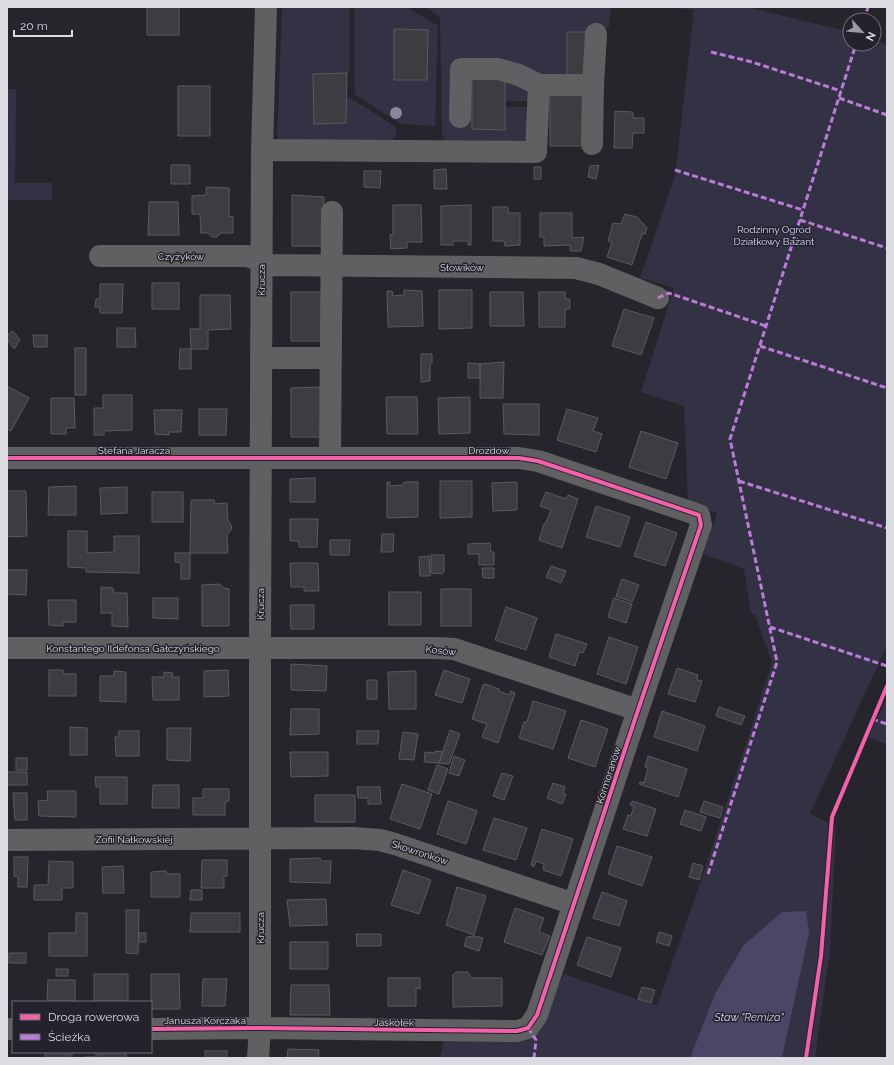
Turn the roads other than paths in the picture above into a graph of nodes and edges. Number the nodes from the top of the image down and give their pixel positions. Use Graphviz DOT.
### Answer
graph roads {
  1 [pos="266,7"];
  2 [pos="596,34"];
  3 [pos="539,85"];
  4 [pos="593,85"];
  5 [pos="460,117"];
  6 [pos="592,144"];
  7 [pos="262,150"];
  8 [pos="332,212"];
  9 [pos="100,256"];
  10 [pos="261,262"];
  11 [pos="330,266"];
  12 [pos="658,298"];
  13 [pos="261,358"];
  14 [pos="330,358"];
  15 [pos="7,458"];
  16 [pos="261,458"];
  17 [pos="330,458"];
  18 [pos="701,525"];
  19 [pos="7,648"];
  20 [pos="260,648"];
  21 [pos="638,710"];
  22 [pos="260,839"];
  23 [pos="7,840"];
  24 [pos="574,904"];
  25 [pos="260,1028"];
  26 [pos="528,1028"];
  27 [pos="152,1029"];
  28 [pos="258,1058"];
  1 -- 7 [label="street, Krucza"];
  2 -- 4 [label="street"];
  3 -- 4 [label="street"];
  3 -- 5 [label="street"];
  3 -- 7 [label="street"];
  4 -- 6 [label="street"];
  7 -- 10 [label="street, Krucza"];
  8 -- 11 [label="street"];
  9 -- 10 [label="street, Czyżyków"];
  10 -- 11 [label="street, Słowików"];
  10 -- 13 [label="street, Krucza"];
  11 -- 12 [label="street, Słowików"];
  11 -- 14 [label="street"];
  13 -- 14 [label="street"];
  13 -- 16 [label="street, Krucza"];
  14 -- 17 [label="street"];
  15 -- 16 [label="street, Stefana Jaracza"];
  16 -- 17 [label="street, Drozdów"];
  16 -- 20 [label="street, Krucza"];
  17 -- 18 [label="street, Drozdów"];
  18 -- 21 [label="street, Kormoranów"];
  19 -- 20 [label="street, Konstantego Ildefonsa Gałczyńskiego"];
  20 -- 21 [label="street, Kosów"];
  20 -- 22 [label="street, Krucza"];
  21 -- 24 [label="street, Kormoranów"];
  22 -- 23 [label="street, Zofii Nałkowskiej"];
  22 -- 24 [label="street, Skowronków"];
  22 -- 25 [label="street, Krucza"];
  24 -- 26 [label="street, Kormoranów"];
  25 -- 26 [label="street, Jaskółek"];
  25 -- 27 [label="street, Janusza Korczaka"];
  25 -- 28 [label="street, Krucza"];
}
